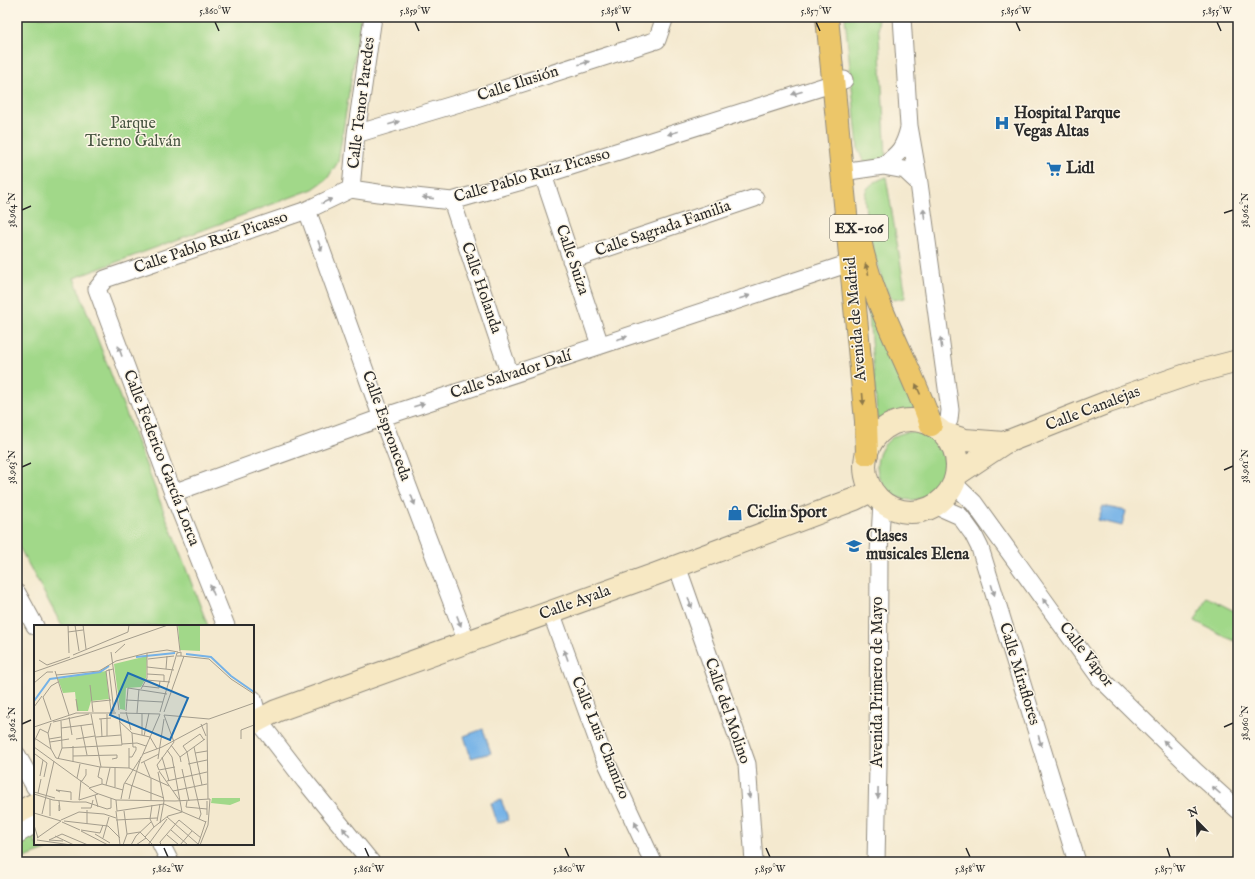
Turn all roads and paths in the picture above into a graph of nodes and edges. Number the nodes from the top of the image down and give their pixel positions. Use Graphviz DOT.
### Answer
graph roads {
  1 [pos="373,17"];
  2 [pos="665,17"];
  3 [pos="828,17"];
  4 [pos="838,17"];
  5 [pos="902,17"];
  6 [pos="839,81"];
  7 [pos="909,126"];
  8 [pos="356,134"];
  9 [pos="883,166"];
  10 [pos="847,171"];
  11 [pos="543,175"];
  12 [pos="919,183"];
  13 [pos="351,189"];
  14 [pos="755,198"];
  15 [pos="452,201"];
  16 [pos="307,210"];
  17 [pos="571,260"];
  18 [pos="850,263"];
  19 [pos="97,289"];
  20 [pos="600,345"];
  21 [pos="1238,361"];
  22 [pos="510,375"];
  23 [pos="950,410"];
  24 [pos="382,418"];
  25 [pos="938,430"];
  26 [pos="974,441"];
  27 [pos="1004,443"];
  28 [pos="867,454"];
  29 [pos="974,463"];
  30 [pos="955,479"];
  31 [pos="173,493"];
  32 [pos="872,502"];
  33 [pos="974,503"];
  34 [pos="936,505"];
  35 [pos="1010,554"];
  36 [pos="677,566"];
  37 [pos="986,567"];
  38 [pos="17,593"];
  39 [pos="551,612"];
  40 [pos="34,625"];
  41 [pos="226,625"];
  42 [pos="467,642"];
  43 [pos="258,711"];
  44 [pos="17,755"];
  45 [pos="1238,810"];
  46 [pos="28,811"];
  47 [pos="17,835"];
  48 [pos="371,862"];
  49 [pos="654,862"];
  50 [pos="754,862"];
  51 [pos="876,862"];
  52 [pos="1077,862"];
  1 -- 8 [label="street, Calle Tenor Paredes"];
  8 -- 2 [label="street, Calle Ilusión, one-way"];
  3 -- 6 [label="main road, Avenida de Madrid / EX-106"];
  4 -- 6 [label="main road, Avenida de Madrid / EX-106"];
  5 -- 7 [label="street"];
  6 -- 10 [label="main road, Avenida de Madrid / EX-106"];
  6 -- 11 [label="street, Calle Pablo Ruiz Picasso, one-way"];
  7 -- 9 [label="street"];
  7 -- 12 [label="street"];
  8 -- 13 [label="street, Calle Tenor Paredes"];
  9 -- 10 [label="street"];
  9 -- 12 [label="street"];
  10 -- 18 [label="main road, Avenida de Madrid / EX-106"];
  25 -- 10 [label="main road, Avenida de Madrid / EX-106, one-way"];
  11 -- 15 [label="street, Calle Pablo Ruiz Picasso"];
  11 -- 17 [label="street, Calle Suiza"];
  23 -- 12 [label="street, one-way"];
  15 -- 13 [label="street, Calle Pablo Ruiz Picasso, one-way"];
  16 -- 13 [label="street, Calle Pablo Ruiz Picasso, one-way"];
  14 -- 17 [label="street, Calle Sagrada Familia"];
  15 -- 22 [label="street, Calle Holanda"];
  16 -- 19 [label="street, Calle Pablo Ruiz Picasso"];
  16 -- 24 [label="street, Calle Espronceda, one-way"];
  17 -- 20 [label="street, Calle Suiza"];
  20 -- 18 [label="street, Calle Salvador Dalí, one-way"];
  18 -- 28 [label="main road, Avenida de Madrid / EX-106, one-way"];
  31 -- 19 [label="street, Calle Federico García Lorca, one-way"];
  20 -- 22 [label="street, Calle Salvador Dalí"];
  21 -- 27 [label="main road, Calle Canalejas"];
  24 -- 22 [label="street, Calle Salvador Dalí, one-way"];
  23 -- 25 [label="street"];
  23 -- 26 [label="street"];
  24 -- 31 [label="street, Calle Salvador Dalí"];
  24 -- 42 [label="street, Calle Espronceda, one-way"];
  25 -- 26 [label="main road"];
  25 -- 28 [label="main road"];
  25 -- 30 [label="main road"];
  26 -- 27 [label="main road"];
  27 -- 29 [label="main road, Calle Canalejas"];
  28 -- 32 [label="main road"];
  29 -- 30 [label="main road, Calle Canalejas"];
  29 -- 33 [label="street"];
  30 -- 33 [label="street, Calle Vapor"];
  30 -- 34 [label="main road"];
  41 -- 31 [label="street, Calle Federico García Lorca, one-way"];
  32 -- 34 [label="main road"];
  32 -- 36 [label="main road, Calle Ayala"];
  32 -- 51 [label="street, Avenida Primero de Mayo, one-way"];
  33 -- 35 [label="street, Calle Vapor"];
  34 -- 37 [label="street, Calle Miraflores"];
  35 -- 37 [label="street"];
  45 -- 35 [label="street, Calle Vapor, one-way"];
  36 -- 39 [label="main road, Calle Ayala"];
  36 -- 50 [label="street, Calle del Molino, one-way"];
  37 -- 52 [label="street, Calle Miraflores, one-way"];
  38 -- 40 [label="street"];
  39 -- 42 [label="main road, Calle Ayala"];
  49 -- 39 [label="street, Calle Luis Chamizo, one-way"];
  42 -- 43 [label="main road, Calle Ayala"];
  48 -- 43 [label="street, one-way"];
  44 -- 46 [label="street"];
  46 -- 47 [label="street"];
}
